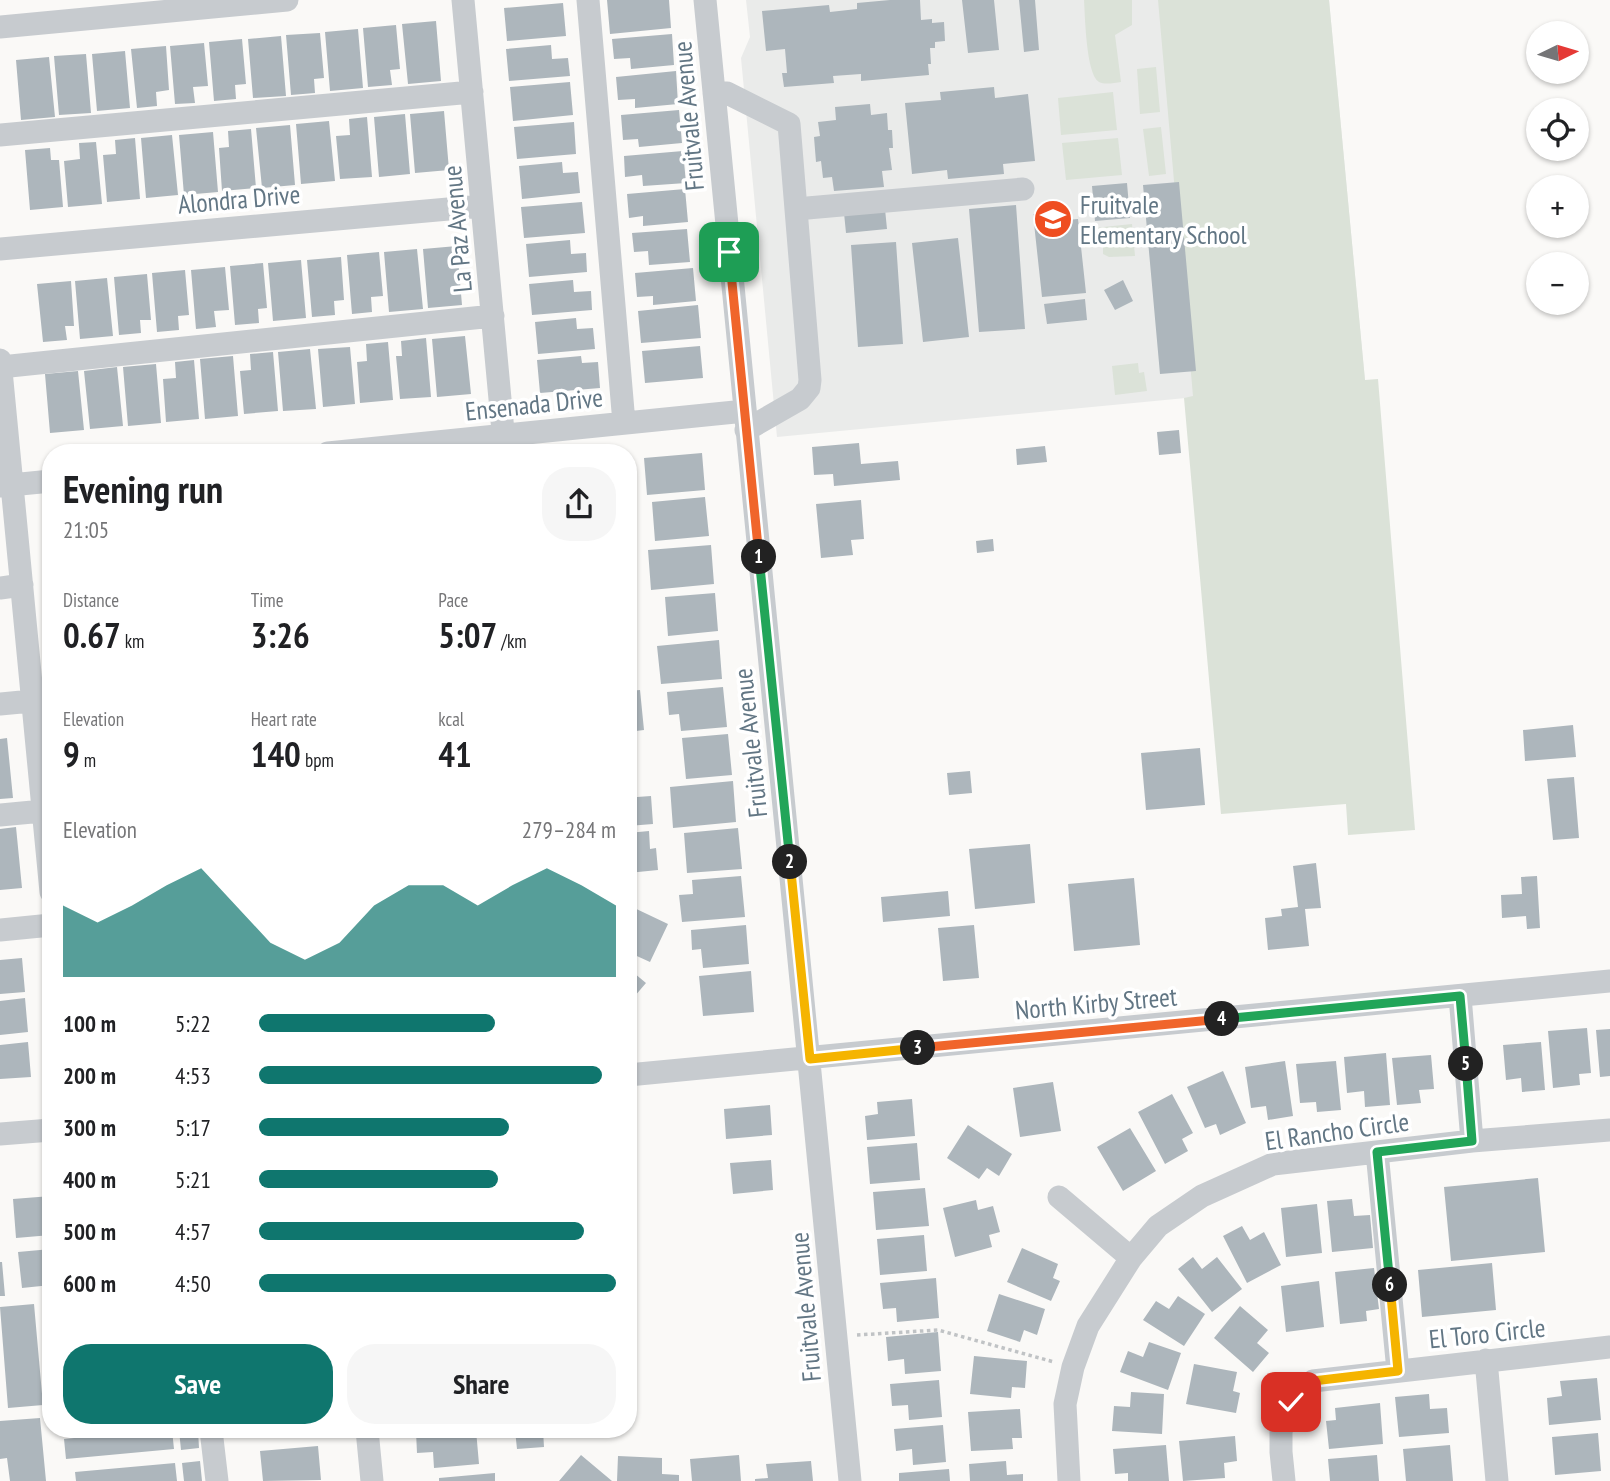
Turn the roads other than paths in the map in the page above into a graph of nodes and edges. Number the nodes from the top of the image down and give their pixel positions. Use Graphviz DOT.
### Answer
graph roads {
  1 [pos="287,0"];
  2 [pos="463,0"];
  3 [pos="588,0"];
  4 [pos="705,0"];
  5 [pos="0,27"];
  6 [pos="472,92"];
  7 [pos="714,93"];
  8 [pos="0,135"];
  9 [pos="1023,189"];
  10 [pos="482,206"];
  11 [pos="796,209"];
  12 [pos="0,249"];
  13 [pos="493,316"];
  14 [pos="0,360"];
  15 [pos="0,367"];
  16 [pos="745,421"];
  17 [pos="624,423"];
  18 [pos="504,444"];
  19 [pos="42,482"];
  20 [pos="6,486"];
  21 [pos="11,587"];
  22 [pos="32,701"];
  23 [pos="0,704"];
  24 [pos="42,801"];
  25 [pos="42,811"];
  26 [pos="0,815"];
  27 [pos="42,926"];
  28 [pos="0,930"];
  29 [pos="1610,981"];
  30 [pos="1460,996"];
  31 [pos="810,1059"];
  32 [pos="637,1074"];
  33 [pos="42,1131"];
  34 [pos="0,1135"];
  35 [pos="1609,1138"];
  36 [pos="1472,1141"];
  37 [pos="1377,1152"];
  38 [pos="1059,1197"];
  39 [pos="1130,1258"];
  40 [pos="1610,1348"];
  41 [pos="1486,1360"];
  42 [pos="1398,1371"];
  43 [pos="212,1438"];
  44 [pos="368,1438"];
  45 [pos="217,1481"];
  46 [pos="372,1481"];
  47 [pos="850,1481"];
  48 [pos="1069,1481"];
  49 [pos="1284,1481"];
  50 [pos="1497,1481"];
  1 -- 5 [label="street"];
  2 -- 6 [label="street, La Paz Avenue"];
  3 -- 17 [label="street"];
  4 -- 7 [label="street, Fruitvale Avenue"];
  6 -- 8 [label="street"];
  6 -- 10 [label="street, La Paz Avenue"];
  7 -- 11 [label="street"];
  7 -- 16 [label="street, Fruitvale Avenue"];
  9 -- 11 [label="street"];
  10 -- 12 [label="street, Alondra Drive"];
  10 -- 13 [label="street, La Paz Avenue"];
  11 -- 16 [label="street"];
  13 -- 15 [label="street"];
  13 -- 18 [label="street, La Paz Avenue"];
  14 -- 15 [label="street"];
  15 -- 20 [label="street"];
  16 -- 17 [label="street, Ensenada Drive"];
  16 -- 31 [label="street, Fruitvale Avenue"];
  17 -- 18 [label="street, Ensenada Drive"];
  19 -- 20 [label="street"];
  20 -- 21 [label="street"];
  21 -- 22 [label="street"];
  22 -- 23 [label="street"];
  22 -- 24 [label="street"];
  25 -- 26 [label="street"];
  27 -- 28 [label="street"];
  29 -- 30 [label="street, North Kirby Street"];
  30 -- 31 [label="street, North Kirby Street"];
  30 -- 36 [label="street"];
  31 -- 32 [label="street, North Kirby Street"];
  31 -- 47 [label="street, Fruitvale Avenue"];
  33 -- 34 [label="street"];
  35 -- 36 [label="street, El Rancho Circle"];
  36 -- 37 [label="street, El Rancho Circle"];
  37 -- 39 [label="street, El Rancho Circle"];
  37 -- 42 [label="street"];
  38 -- 39 [label="street"];
  39 -- 48 [label="street, El Rancho Circle"];
  40 -- 41 [label="street, El Toro Circle"];
  41 -- 42 [label="street, El Toro Circle"];
  41 -- 50 [label="street"];
  42 -- 49 [label="street, El Toro Circle"];
  43 -- 45 [label="street"];
  44 -- 46 [label="street"];
}
